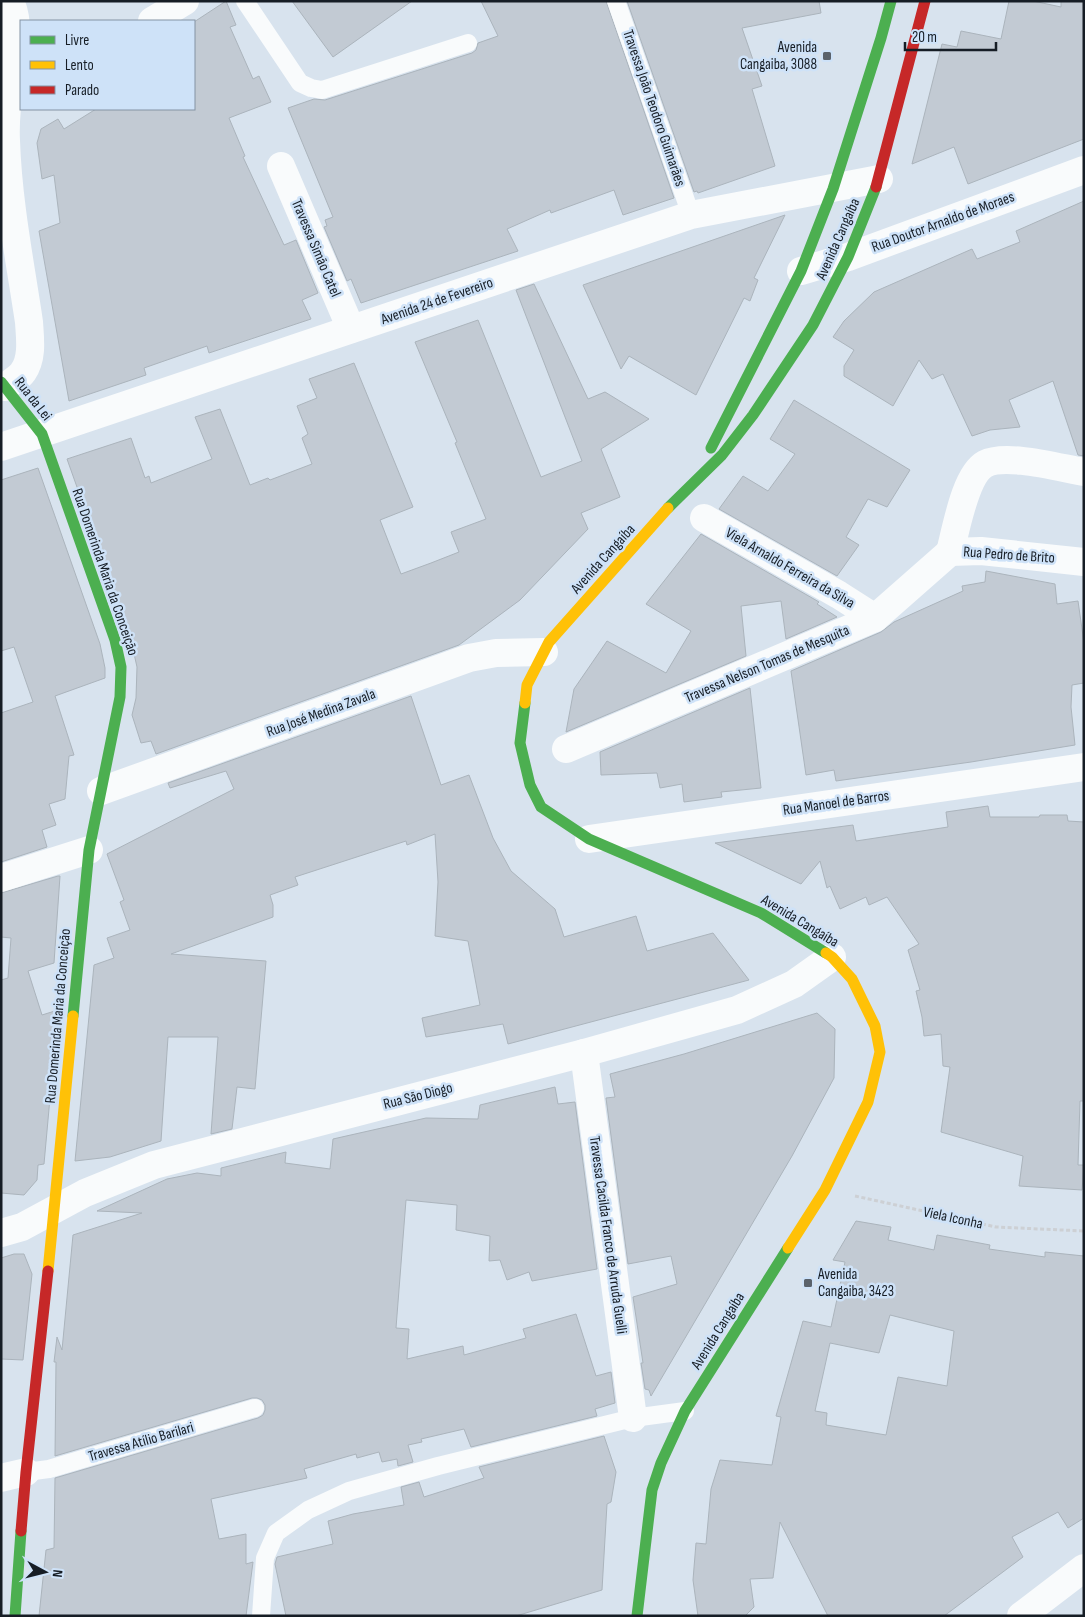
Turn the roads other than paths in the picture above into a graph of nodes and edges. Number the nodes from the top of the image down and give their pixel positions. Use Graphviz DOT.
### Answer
graph roads {
  1 [pos="10,1"];
  2 [pos="185,1"];
  3 [pos="245,1"];
  4 [pos="616,1"];
  5 [pos="891,1"];
  6 [pos="925,1"];
  7 [pos="154,20"];
  8 [pos="8,42"];
  9 [pos="468,43"];
  10 [pos="14,105"];
  11 [pos="281,166"];
  12 [pos="1084,170"];
  13 [pos="879,179"];
  14 [pos="834,189"];
  15 [pos="691,215"];
  16 [pos="848,257"];
  17 [pos="801,271"];
  18 [pos="351,330"];
  19 [pos="3,385"];
  20 [pos="42,434"];
  21 [pos="1,447"];
  22 [pos="1084,472"];
  23 [pos="695,481"];
  24 [pos="704,518"];
  25 [pos="950,552"];
  26 [pos="1084,562"];
  27 [pos="876,618"];
  28 [pos="544,652"];
  29 [pos="566,749"];
  30 [pos="1081,773"];
  31 [pos="101,791"];
  32 [pos="589,840"];
  33 [pos="89,850"];
  34 [pos="1,878"];
  35 [pos="832,957"];
  36 [pos="584,1052"];
  37 [pos="55,1209"];
  38 [pos="1,1233"];
  39 [pos="255,1408"];
  40 [pos="685,1411"];
  41 [pos="633,1418"];
  42 [pos="13,1475"];
  43 [pos="1084,1568"];
  44 [pos="638,1602"];
  45 [pos="15,1616"];
  46 [pos="261,1616"];
  47 [pos="637,1616"];
  48 [pos="648,1616"];
  49 [pos="1021,1616"];
  1 -- 8 [label="street"];
  2 -- 7 [label="street"];
  3 -- 9 [label="lane"];
  4 -- 15 [label="lane, Travessa João Teodoro Guimarães"];
  5 -- 14 [label="main road, Avenida Cangaíba"];
  6 -- 13 [label="main road, Avenida Cangaíba"];
  8 -- 10 [label="street"];
  10 -- 19 [label="street"];
  11 -- 18 [label="street, Travessa Simão Catel"];
  12 -- 16 [label="street, Rua Doutor Arnaldo de Moraes"];
  13 -- 14 [label="street, Avenida 24 de Fevereiro"];
  13 -- 16 [label="main road, Avenida Cangaíba"];
  14 -- 15 [label="street, Avenida 24 de Fevereiro"];
  14 -- 17 [label="main road, Avenida Cangaíba"];
  15 -- 18 [label="street, Avenida 24 de Fevereiro"];
  16 -- 17 [label="street, Rua Doutor Arnaldo de Moraes"];
  16 -- 23 [label="main road, Avenida Cangaíba"];
  17 -- 23 [label="main road, Avenida Cangaíba"];
  18 -- 20 [label="street, Avenida 24 de Fevereiro"];
  19 -- 20 [label="main road, Rua da Lei"];
  20 -- 21 [label="street, Avenida 24 de Fevereiro"];
  20 -- 31 [label="main road, Rua Domerinda Maria da Conceição"];
  22 -- 25 [label="street, Rua Pedro de Brito"];
  23 -- 28 [label="main road, Avenida Cangaíba"];
  24 -- 27 [label="street, Viela Arnaldo Ferreira da Silva"];
  25 -- 26 [label="street, Rua Pedro de Brito"];
  25 -- 27 [label="street, Travessa Nelson Tomas de Mesquita"];
  27 -- 29 [label="street, Travessa Nelson Tomas de Mesquita"];
  28 -- 31 [label="street, Rua José Medina Zavala"];
  28 -- 32 [label="main road, Avenida Cangaíba"];
  30 -- 32 [label="street, Rua Manoel de Barros"];
  31 -- 33 [label="main road, Rua Domerinda Maria da Conceição"];
  32 -- 35 [label="main road, Avenida Cangaíba"];
  33 -- 34 [label="street"];
  33 -- 37 [label="main road, Rua Domerinda Maria da Conceição"];
  35 -- 36 [label="street, Rua São Diogo"];
  35 -- 40 [label="main road, Avenida Cangaíba"];
  36 -- 37 [label="street, Rua São Diogo"];
  36 -- 41 [label="street, Travessa Cacilda Franco de Arruda Guelli"];
  37 -- 38 [label="street, Rua São Diogo"];
  37 -- 42 [label="main road, Rua Domerinda Maria da Conceição"];
  39 -- 42 [label="lane, Travessa Atílio Barilari"];
  40 -- 41 [label="lane"];
  40 -- 44 [label="main road, Avenida Cangaíba"];
  41 -- 46 [label="lane"];
  42 -- 45 [label="main road, Rua Domerinda Maria da Conceição"];
  43 -- 49 [label="street"];
  44 -- 47 [label="main road, Avenida Cangaíba"];
  44 -- 48 [label="main road"];
}
